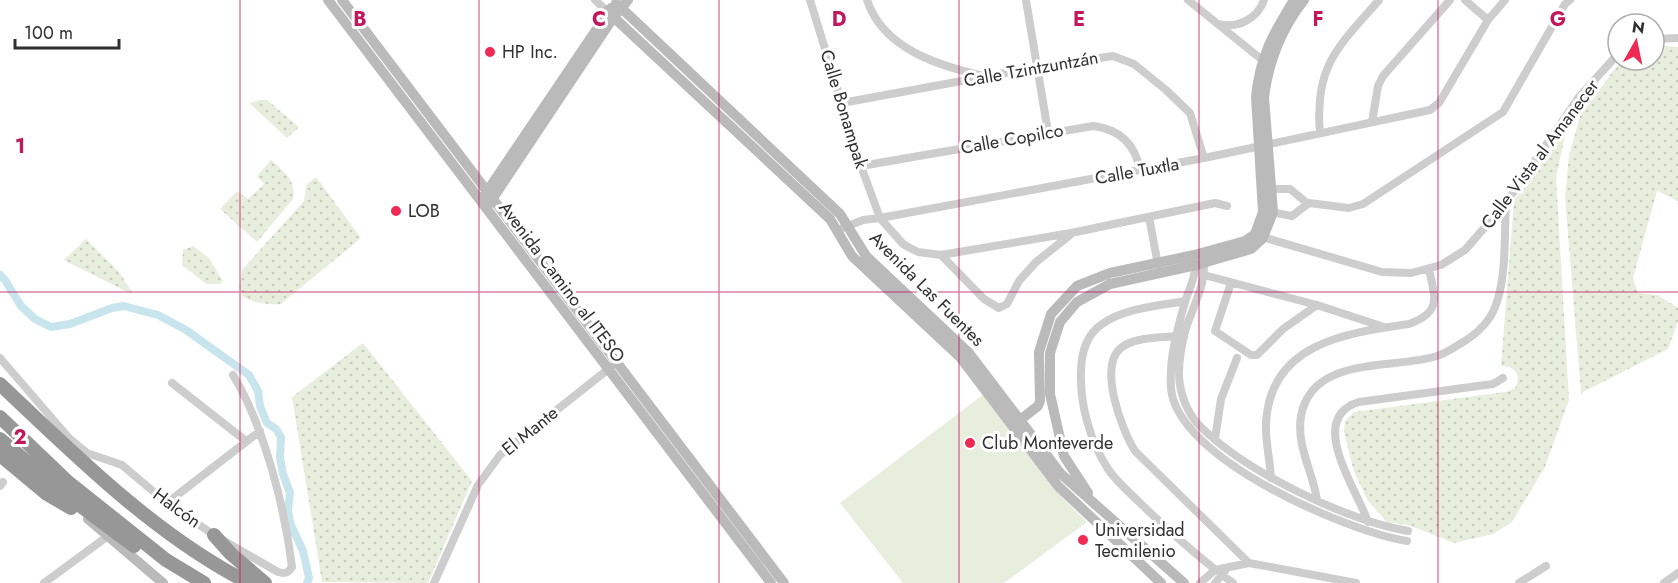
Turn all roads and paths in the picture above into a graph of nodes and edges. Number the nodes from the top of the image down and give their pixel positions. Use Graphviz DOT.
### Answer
graph roads {
  1 [pos="328,0"];
  2 [pos="342,0"];
  3 [pos="595,0"];
  4 [pos="810,0"];
  5 [pos="867,0"];
  6 [pos="1026,0"];
  7 [pos="1188,0"];
  8 [pos="1264,0"];
  9 [pos="1378,0"];
  10 [pos="1450,0"];
  11 [pos="1465,0"];
  12 [pos="1505,0"];
  13 [pos="1570,0"];
  14 [pos="1300,1"];
  15 [pos="619,2"];
  16 [pos="610,15"];
  17 [pos="1488,20"];
  18 [pos="1215,22"];
  19 [pos="1266,63"];
  20 [pos="1038,67"];
  21 [pos="1606,67"];
  22 [pos="988,76"];
  23 [pos="842,102"];
  24 [pos="1372,122"];
  25 [pos="1048,132"];
  26 [pos="1320,133"];
  27 [pos="1262,146"];
  28 [pos="1204,158"];
  29 [pos="861,166"];
  30 [pos="1140,170"];
  31 [pos="1270,189"];
  32 [pos="489,195"];
  33 [pos="1307,203"];
  34 [pos="1506,203"];
  35 [pos="483,206"];
  36 [pos="1227,206"];
  37 [pos="1268,212"];
  38 [pos="1149,217"];
  39 [pos="880,218"];
  40 [pos="843,228"];
  41 [pos="1071,233"];
  42 [pos="1259,236"];
  43 [pos="941,255"];
  44 [pos="1199,259"];
  45 [pos="1159,268"];
  46 [pos="1429,270"];
  47 [pos="1204,275"];
  48 [pos="1231,282"];
  49 [pos="1185,301"];
  50 [pos="1317,305"];
  51 [pos="1386,327"];
  52 [pos="1176,336"];
  53 [pos="0,358"];
  54 [pos="1176,358"];
  55 [pos="1237,358"];
  56 [pos="613,366"];
  57 [pos="233,375"];
  58 [pos="1503,378"];
  59 [pos="171,383"];
  60 [pos="0,384"];
  61 [pos="0,417"];
  62 [pos="39,421"];
  63 [pos="1017,422"];
  64 [pos="0,426"];
  65 [pos="260,430"];
  66 [pos="69,438"];
  67 [pos="0,439"];
  68 [pos="1215,439"];
  69 [pos="246,441"];
  70 [pos="0,448"];
  71 [pos="0,455"];
  72 [pos="1271,477"];
  73 [pos="65,487"];
  74 [pos="1317,500"];
  75 [pos="167,503"];
  76 [pos="1096,506"];
  77 [pos="85,517"];
  78 [pos="1368,520"];
  79 [pos="1408,531"];
  80 [pos="1370,532"];
  81 [pos="214,535"];
  82 [pos="108,536"];
  83 [pos="1407,541"];
  84 [pos="1248,563"];
  85 [pos="1546,566"];
  86 [pos="1218,572"];
  87 [pos="1678,573"];
  88 [pos="1668,582"];
  89 [pos="44,583"];
  90 [pos="164,583"];
  91 [pos="204,583"];
  92 [pos="249,583"];
  93 [pos="265,583"];
  94 [pos="434,583"];
  95 [pos="771,583"];
  96 [pos="784,583"];
  97 [pos="1161,583"];
  98 [pos="1184,583"];
  99 [pos="1200,583"];
  100 [pos="1215,583"];
  101 [pos="1233,583"];
  102 [pos="1356,583"];
  103 [pos="1519,583"];
  1 -- 35 [label="street, Avenida Camino al ITESO"];
  2 -- 32 [label="street, Avenida Camino al ITESO"];
  3 -- 16 [label="street, Avenida Las Fuentes"];
  4 -- 23 [label="street, Calle Bonampak"];
  5 -- 22 [label="street"];
  6 -- 20 [label="street"];
  7 -- 18 [label="street"];
  8 -- 18 [label="street"];
  9 -- 26 [label="street"];
  10 -- 24 [label="street"];
  11 -- 17 [label="street"];
  12 -- 17 [label="street"];
  13 -- 33 [label="street"];
  14 -- 19 [label="street"];
  15 -- 16 [label="street"];
  15 -- 40 [label="street, Avenida Las Fuentes"];
  16 -- 32 [label="street"];
  16 -- 40 [label="street, Avenida Las Fuentes"];
  17 -- 24 [label="street, Calle Tuxtla"];
  18 -- 19 [label="street"];
  19 -- 27 [label="street"];
  20 -- 22 [label="street, Calle Tzintzuntzán"];
  20 -- 25 [label="street"];
  20 -- 28 [label="street, Calle Tzintzuntzán"];
  21 -- 34 [label="street, Calle Vista al Amanecer"];
  22 -- 23 [label="street, Calle Tzintzuntzán"];
  23 -- 29 [label="street, Calle Bonampak"];
  24 -- 26 [label="street, Calle Tuxtla"];
  25 -- 29 [label="street, Calle Copilco"];
  25 -- 30 [label="street, Calle Copilco"];
  26 -- 27 [label="street, Calle Tuxtla"];
  27 -- 28 [label="street, Calle Tuxtla"];
  27 -- 31 [label="street"];
  27 -- 37 [label="street"];
  28 -- 30 [label="street, Calle Tuxtla"];
  29 -- 39 [label="street, Calle Bonampak"];
  30 -- 39 [label="street, Calle Tuxtla"];
  31 -- 33 [label="street"];
  31 -- 37 [label="street"];
  32 -- 35 [label="street"];
  32 -- 56 [label="street, Avenida Camino al ITESO"];
  33 -- 37 [label="street"];
  34 -- 46 [label="street, Calle Vista al Amanecer"];
  34 -- 74 [label="street"];
  35 -- 56 [label="street, Avenida Camino al ITESO"];
  36 -- 38 [label="street"];
  37 -- 42 [label="street"];
  38 -- 41 [label="street"];
  38 -- 45 [label="street"];
  39 -- 40 [label="street, Calle Tuxtla"];
  39 -- 43 [label="street"];
  40 -- 63 [label="street, Avenida Las Fuentes"];
  41 -- 43 [label="street"];
  41 -- 43 [label="street"];
  42 -- 44 [label="street"];
  42 -- 46 [label="street, Calle Vista al Amanecer"];
  44 -- 45 [label="street"];
  44 -- 47 [label="street"];
  44 -- 49 [label="street"];
  45 -- 63 [label="street"];
  45 -- 76 [label="street"];
  46 -- 51 [label="street"];
  47 -- 48 [label="street"];
  47 -- 54 [label="street"];
  48 -- 50 [label="street"];
  48 -- 50 [label="street"];
  49 -- 52 [label="street"];
  49 -- 86 [label="street"];
  50 -- 51 [label="street"];
  51 -- 72 [label="street"];
  52 -- 54 [label="street"];
  52 -- 84 [label="street"];
  53 -- 66 [label="street, Halcón"];
  54 -- 68 [label="street"];
  54 -- 80 [label="street"];
  55 -- 68 [label="street"];
  56 -- 94 [label="street, El Mante"];
  56 -- 95 [label="street, Avenida Camino al ITESO"];
  56 -- 96 [label="street, Avenida Camino al ITESO"];
  57 -- 65 [label="street"];
  58 -- 78 [label="street"];
  59 -- 69 [label="street"];
  60 -- 62 [label="highway"];
  61 -- 73 [label="highway"];
  62 -- 66 [label="highway"];
  62 -- 92 [label="highway"];
  63 -- 76 [label="street, Avenida Las Fuentes"];
  63 -- 97 [label="street, Avenida Las Fuentes"];
  64 -- 73 [label="highway"];
  65 -- 69 [label="street"];
  65 -- 81 [label="street, Halcón"];
  66 -- 75 [label="street, Halcón"];
  67 -- 73 [label="highway"];
  68 -- 72 [label="street"];
  69 -- 75 [label="street"];
  70 -- 77 [label="highway"];
  71 -- 77 [label="highway"];
  72 -- 74 [label="street"];
  73 -- 77 [label="highway"];
  73 -- 91 [label="highway"];
  74 -- 78 [label="street"];
  75 -- 81 [label="street, Halcón"];
  76 -- 98 [label="street, Avenida Las Fuentes"];
  77 -- 82 [label="street"];
  78 -- 79 [label="street"];
  78 -- 80 [label="street"];
  80 -- 83 [label="street"];
  81 -- 93 [label="highway"];
  82 -- 89 [label="street"];
  82 -- 90 [label="street"];
  84 -- 86 [label="street"];
  84 -- 102 [label="street"];
  85 -- 103 [label="street"];
  86 -- 99 [label="street"];
  86 -- 100 [label="street"];
  86 -- 101 [label="street"];
  87 -- 88 [label="street"];
}
